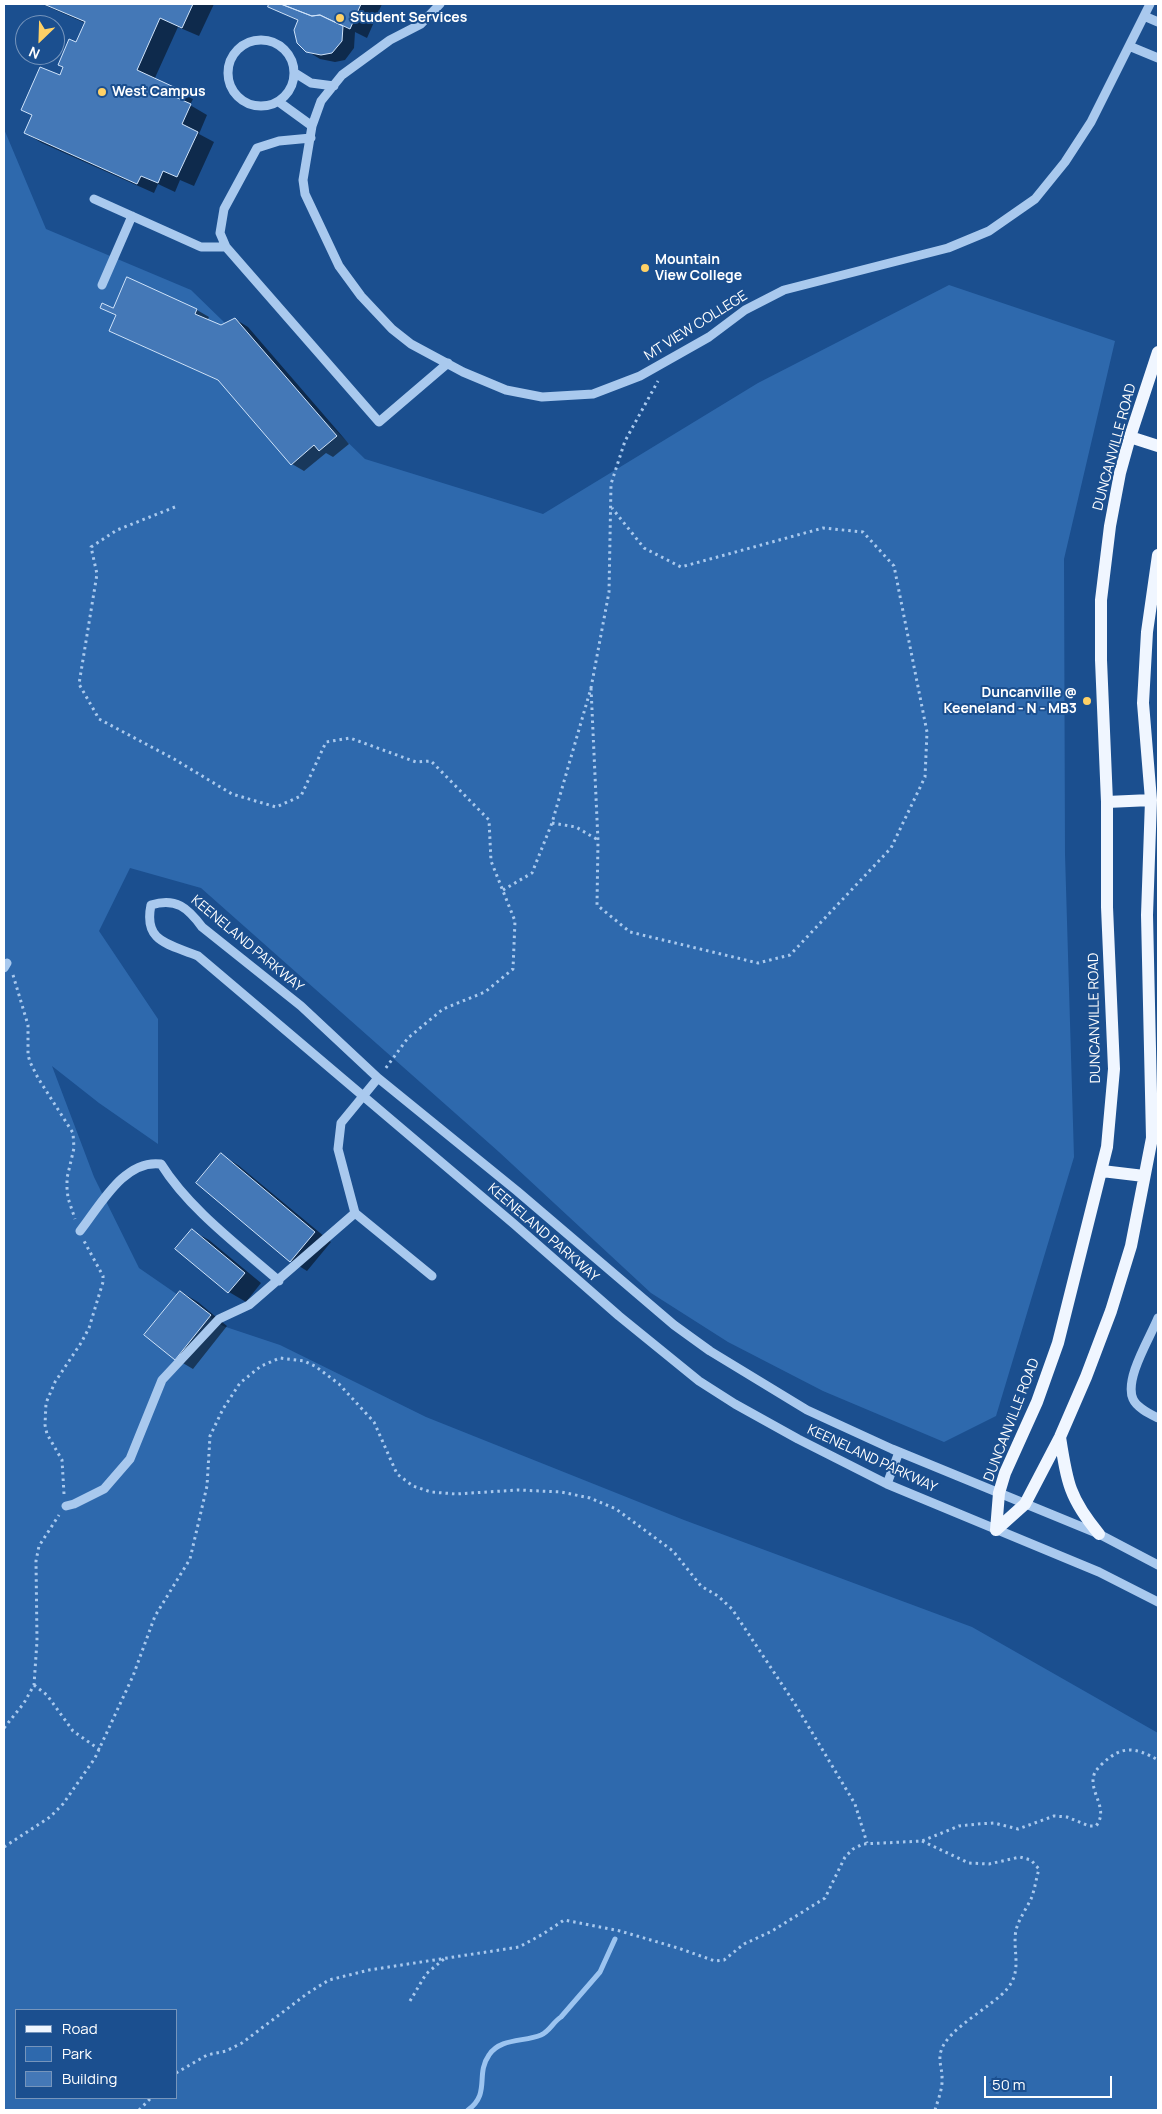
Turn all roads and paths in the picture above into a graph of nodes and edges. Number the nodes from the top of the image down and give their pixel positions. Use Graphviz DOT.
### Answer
graph roads {
  1 [pos="440,4"];
  2 [pos="1150,4"];
  3 [pos="1144,16"];
  4 [pos="1158,22"];
  5 [pos="1129,46"];
  6 [pos="1158,58"];
  7 [pos="295,73"];
  8 [pos="334,86"];
  9 [pos="279,102"];
  10 [pos="312,126"];
  11 [pos="310,138"];
  12 [pos="94,199"];
  13 [pos="132,216"];
  14 [pos="226,247"];
  15 [pos="102,285"];
  16 [pos="1158,352"];
  17 [pos="669,360"];
  18 [pos="448,363"];
  19 [pos="1130,437"];
  20 [pos="1158,446"];
  21 [pos="175,507"];
  22 [pos="612,508"];
  23 [pos="1158,555"];
  24 [pos="591,688"];
  25 [pos="1156,800"];
  26 [pos="1107,802"];
  27 [pos="552,824"];
  28 [pos="598,841"];
  29 [pos="503,890"];
  30 [pos="5,965"];
  31 [pos="1153,968"];
  32 [pos="378,1078"];
  33 [pos="363,1097"];
  34 [pos="1102,1171"];
  35 [pos="1144,1176"];
  36 [pos="355,1213"];
  37 [pos="80,1231"];
  38 [pos="432,1276"];
  39 [pos="279,1281"];
  40 [pos="1158,1318"];
  41 [pos="1158,1418"];
  42 [pos="1060,1437"];
  43 [pos="899,1452"];
  44 [pos="887,1484"];
  45 [pos="999,1493"];
  46 [pos="1025,1504"];
  47 [pos="66,1506"];
  48 [pos="996,1530"];
  49 [pos="1099,1534"];
  50 [pos="1158,1565"];
  51 [pos="1158,1602"];
  52 [pos="34,1685"];
  53 [pos="4,1728"];
  54 [pos="100,1750"];
  55 [pos="1158,1760"];
  56 [pos="922,1841"];
  57 [pos="867,1843"];
  58 [pos="4,1847"];
  59 [pos="446,1958"];
  60 [pos="410,2001"];
  61 [pos="178,2072"];
  62 [pos="150,2099"];
  63 [pos="140,2110"];
  64 [pos="934,2110"];
  1 -- 8 [label="street, MT VIEW COLLEGE"];
  2 -- 3 [label="street, MT VIEW COLLEGE"];
  3 -- 4 [label="street"];
  3 -- 5 [label="street, MT VIEW COLLEGE"];
  5 -- 6 [label="street"];
  5 -- 17 [label="street, MT VIEW COLLEGE"];
  7 -- 8 [label="street"];
  7 -- 9 [label="street"];
  7 -- 9 [label="street"];
  8 -- 10 [label="street, MT VIEW COLLEGE"];
  9 -- 10 [label="street"];
  10 -- 11 [label="street, MT VIEW COLLEGE"];
  11 -- 14 [label="street"];
  11 -- 18 [label="street, MT VIEW COLLEGE"];
  12 -- 13 [label="street"];
  13 -- 14 [label="street"];
  13 -- 15 [label="street"];
  14 -- 18 [label="street"];
  16 -- 19 [label="main road, DUNCANVILLE ROAD"];
  17 -- 18 [label="street, MT VIEW COLLEGE"];
  17 -- 22 [label="path"];
  19 -- 20 [label="main road"];
  19 -- 26 [label="main road, DUNCANVILLE ROAD"];
  21 -- 29 [label="path"];
  22 -- 24 [label="path"];
  22 -- 28 [label="path"];
  23 -- 25 [label="main road"];
  24 -- 27 [label="path"];
  24 -- 28 [label="path"];
  25 -- 26 [label="main road"];
  25 -- 31 [label="main road"];
  26 -- 34 [label="main road, DUNCANVILLE ROAD"];
  27 -- 28 [label="path"];
  27 -- 29 [label="path"];
  29 -- 32 [label="path"];
  30 -- 37 [label="path"];
  31 -- 35 [label="main road"];
  32 -- 33 [label="street"];
  32 -- 33 [label="street, KEENELAND PARKWAY"];
  32 -- 43 [label="street, KEENELAND PARKWAY"];
  33 -- 36 [label="street"];
  33 -- 44 [label="street, KEENELAND PARKWAY"];
  34 -- 35 [label="main road"];
  34 -- 45 [label="main road, DUNCANVILLE ROAD"];
  35 -- 42 [label="main road"];
  36 -- 38 [label="street"];
  36 -- 39 [label="street"];
  37 -- 39 [label="street"];
  37 -- 47 [label="path"];
  39 -- 47 [label="street"];
  40 -- 41 [label="street"];
  42 -- 46 [label="main road"];
  42 -- 49 [label="main road"];
  43 -- 44 [label="street"];
  43 -- 45 [label="street, KEENELAND PARKWAY"];
  44 -- 48 [label="street, KEENELAND PARKWAY"];
  45 -- 46 [label="street, KEENELAND PARKWAY"];
  45 -- 48 [label="main road, DUNCANVILLE ROAD"];
  46 -- 48 [label="main road"];
  46 -- 49 [label="street, KEENELAND PARKWAY"];
  47 -- 52 [label="path"];
  48 -- 51 [label="street, KEENELAND PARKWAY"];
  49 -- 50 [label="street, KEENELAND PARKWAY"];
  52 -- 53 [label="path"];
  52 -- 54 [label="path"];
  54 -- 57 [label="path"];
  54 -- 58 [label="path"];
  55 -- 56 [label="path"];
  56 -- 57 [label="path"];
  56 -- 64 [label="path"];
  57 -- 59 [label="path"];
  59 -- 60 [label="path"];
  59 -- 61 [label="path"];
  62 -- 63 [label="path"];
}
